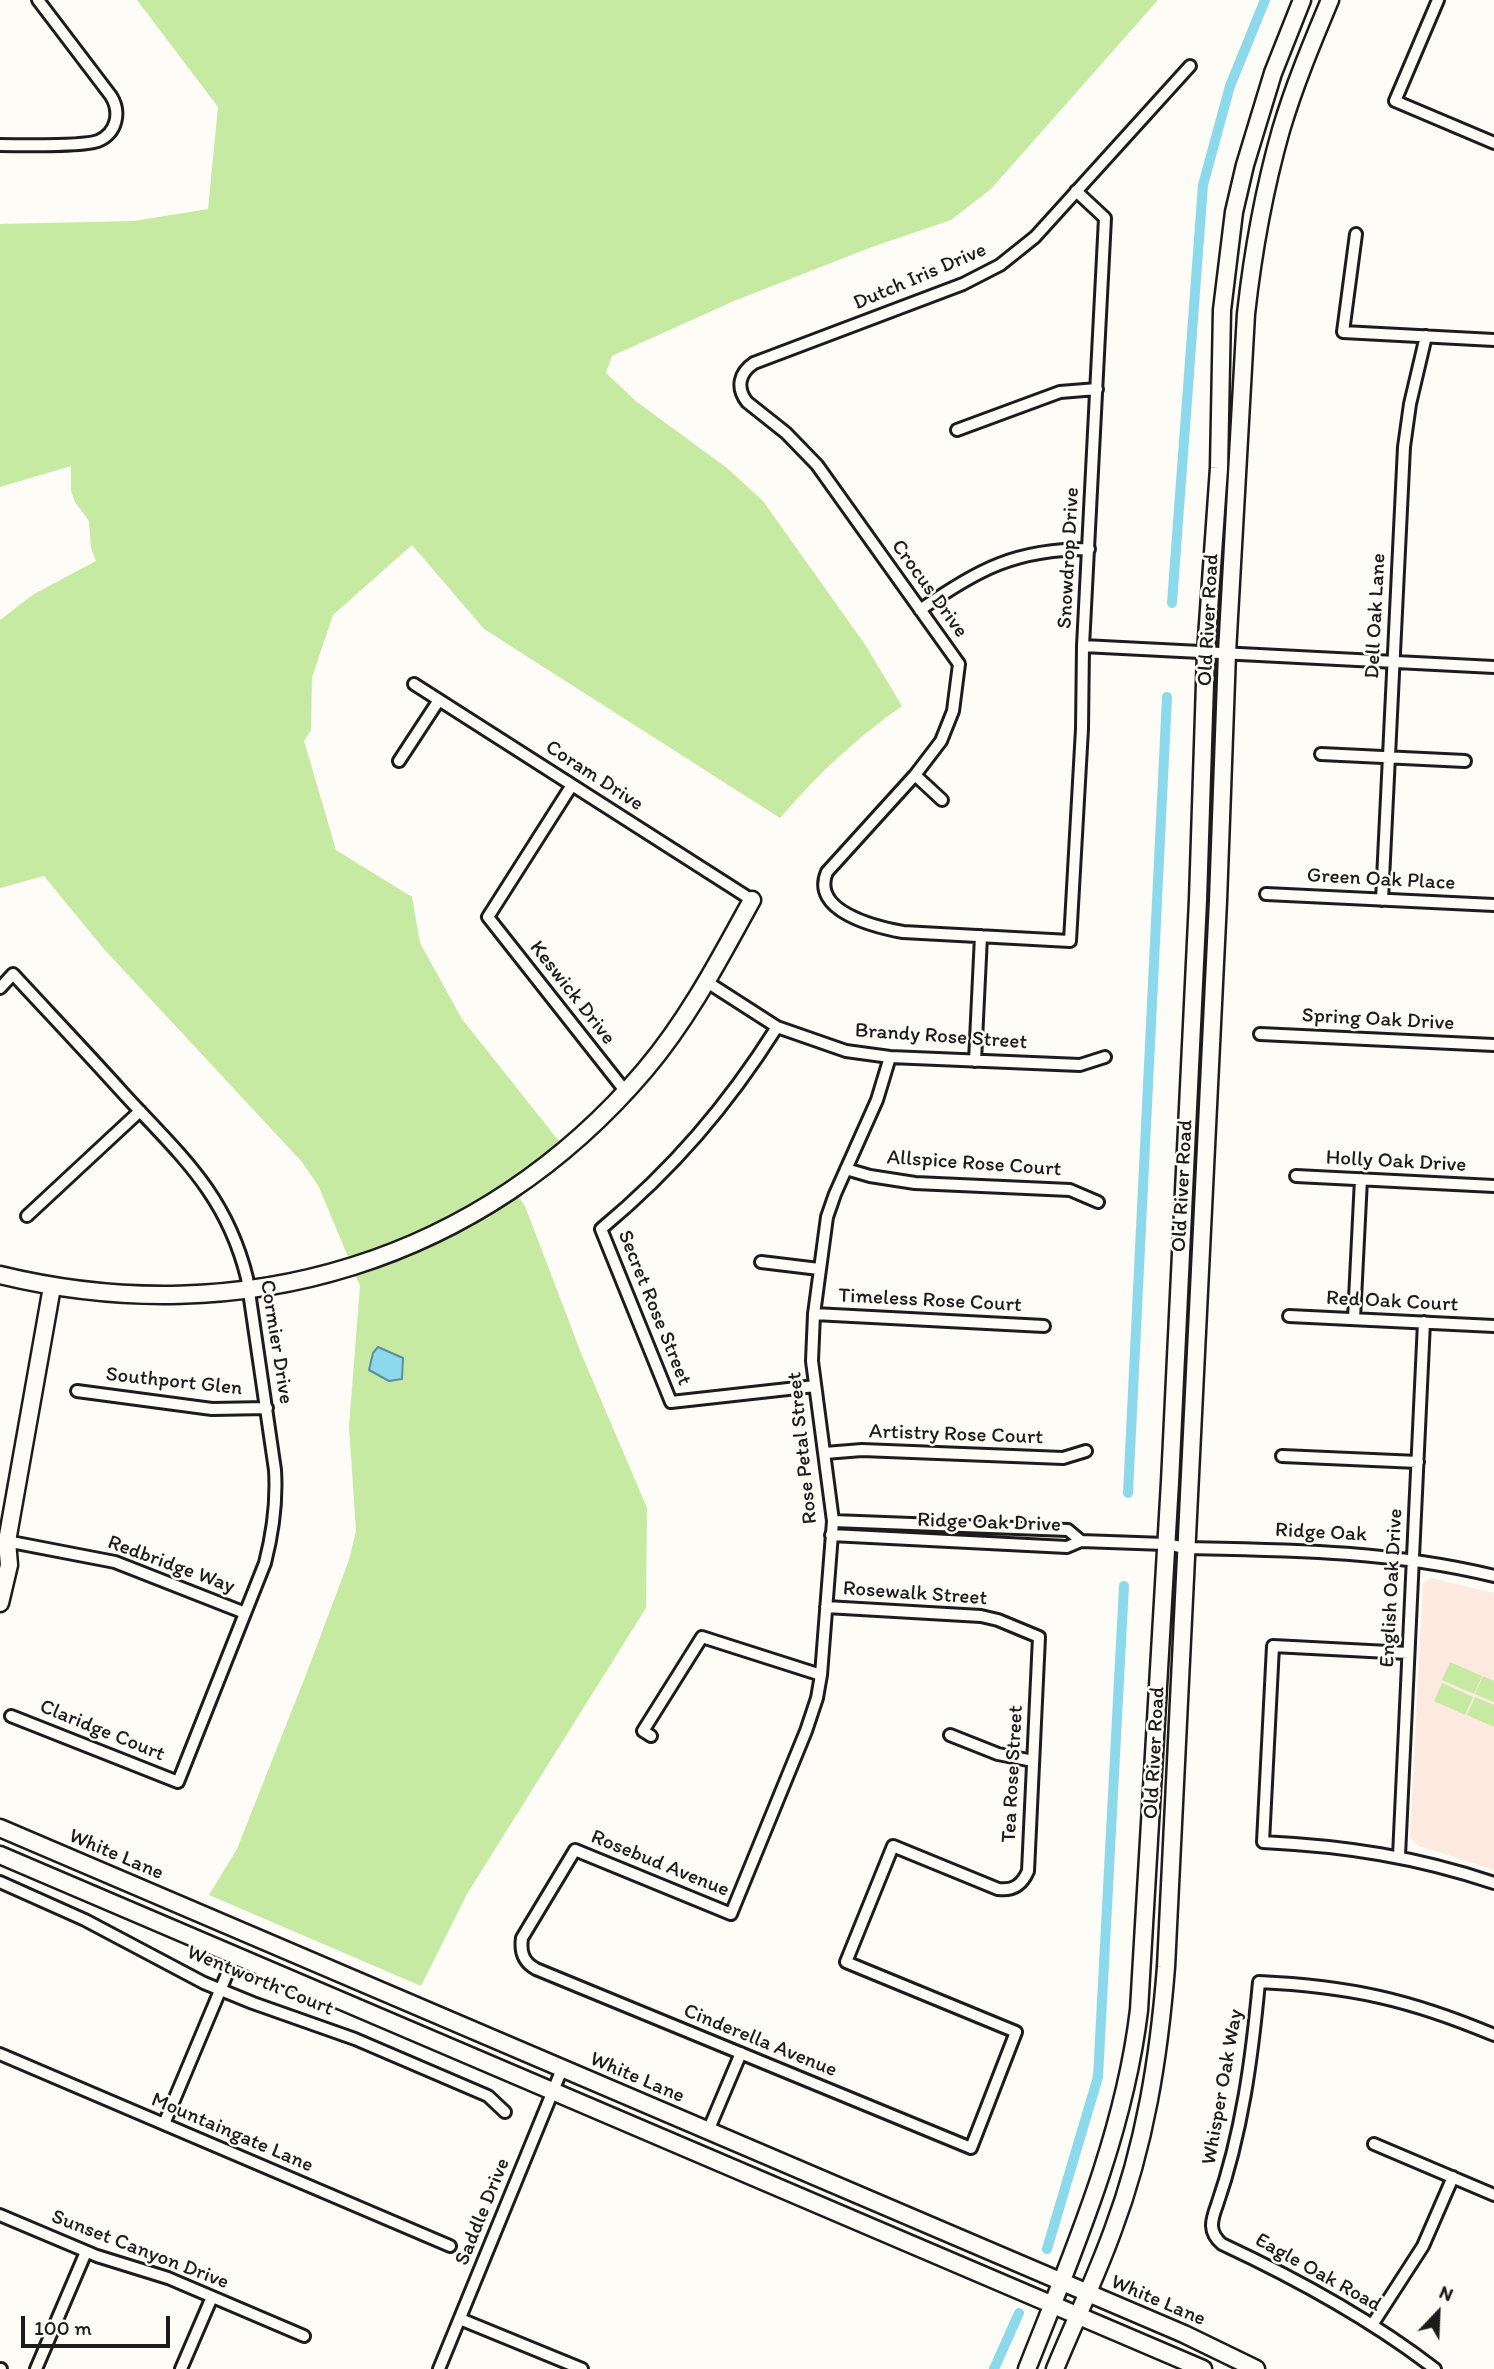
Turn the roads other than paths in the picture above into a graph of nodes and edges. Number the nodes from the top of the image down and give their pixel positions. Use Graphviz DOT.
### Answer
graph roads {
  1 [pos="38,0"];
  2 [pos="1302,0"];
  3 [pos="1330,0"];
  4 [pos="1438,0"];
  5 [pos="1190,66"];
  6 [pos="1494,143"];
  7 [pos="0,145"];
  8 [pos="1076,191"];
  9 [pos="1356,234"];
  10 [pos="1426,336"];
  11 [pos="1494,340"];
  12 [pos="754,363"];
  13 [pos="1097,389"];
  14 [pos="957,430"];
  15 [pos="1089,549"];
  16 [pos="920,610"];
  17 [pos="1083,646"];
  18 [pos="1206,652"];
  19 [pos="1227,653"];
  20 [pos="1393,663"];
  21 [pos="1494,667"];
  22 [pos="414,684"];
  23 [pos="439,700"];
  24 [pos="1321,754"];
  25 [pos="1388,757"];
  26 [pos="400,761"];
  27 [pos="1465,761"];
  28 [pos="915,775"];
  29 [pos="572,785"];
  30 [pos="942,800"];
  31 [pos="1266,894"];
  32 [pos="752,900"];
  33 [pos="1382,900"];
  34 [pos="1494,905"];
  35 [pos="981,936"];
  36 [pos="707,982"];
  37 [pos="0,988"];
  38 [pos="777,1027"];
  39 [pos="1260,1034"];
  40 [pos="1494,1045"];
  41 [pos="890,1057"];
  42 [pos="1105,1057"];
  43 [pos="975,1061"];
  44 [pos="626,1092"];
  45 [pos="140,1111"];
  46 [pos="846,1169"];
  47 [pos="1296,1176"];
  48 [pos="1361,1179"];
  49 [pos="1494,1186"];
  50 [pos="1098,1202"];
  51 [pos="27,1216"];
  52 [pos="761,1262"];
  53 [pos="819,1269"];
  54 [pos="0,1275"];
  55 [pos="52,1287"];
  56 [pos="249,1290"];
  57 [pos="814,1314"];
  58 [pos="1289,1316"];
  59 [pos="1354,1319"];
  60 [pos="1424,1322"];
  61 [pos="1044,1326"];
  62 [pos="1494,1326"];
  63 [pos="815,1386"];
  64 [pos="77,1391"];
  65 [pos="267,1408"];
  66 [pos="1086,1451"];
  67 [pos="825,1453"];
  68 [pos="1282,1456"];
  69 [pos="1418,1462"];
  70 [pos="833,1521"];
  71 [pos="831,1535"];
  72 [pos="1081,1541"];
  73 [pos="2,1544"];
  74 [pos="1165,1544"];
  75 [pos="1186,1548"];
  76 [pos="1413,1560"];
  77 [pos="1494,1576"];
  78 [pos="0,1603"];
  79 [pos="826,1607"];
  80 [pos="245,1613"];
  81 [pos="1039,1637"];
  82 [pos="1408,1653"];
  83 [pos="821,1675"];
  84 [pos="11,1716"];
  85 [pos="950,1735"];
  86 [pos="651,1736"];
  87 [pos="1033,1761"];
  88 [pos="178,1782"];
  89 [pos="0,1828"];
  90 [pos="0,1856"];
  91 [pos="1399,1856"];
  92 [pos="0,1882"];
  93 [pos="1494,1883"];
  94 [pos="731,1914"];
  95 [pos="235,1955"];
  96 [pos="536,1969"];
  97 [pos="330,1970"];
  98 [pos="221,1990"];
  99 [pos="1493,2031"];
  100 [pos="741,2053"];
  101 [pos="0,2054"];
  102 [pos="562,2069"];
  103 [pos="553,2091"];
  104 [pos="505,2112"];
  105 [pos="164,2124"];
  106 [pos="708,2131"];
  107 [pos="1374,2144"];
  108 [pos="971,2148"];
  109 [pos="1453,2177"];
  110 [pos="784,2189"];
  111 [pos="857,2194"];
  112 [pos="1494,2195"];
  113 [pos="0,2215"];
  114 [pos="1215,2238"];
  115 [pos="450,2246"];
  116 [pos="86,2252"];
  117 [pos="1062,2282"];
  118 [pos="1087,2293"];
  119 [pos="212,2297"];
  120 [pos="1052,2304"];
  121 [pos="1078,2315"];
  122 [pos="460,2319"];
  123 [pos="1372,2325"];
  124 [pos="304,2336"];
  125 [pos="36,2369"];
  126 [pos="181,2369"];
  127 [pos="439,2369"];
  128 [pos="582,2369"];
  129 [pos="1027,2369"];
  130 [pos="1055,2369"];
  131 [pos="1203,2369"];
  132 [pos="1256,2369"];
  133 [pos="1434,2369"];
  1 -- 7 [label="street"];
  2 -- 18 [label="main road, Old River Road"];
  3 -- 19 [label="main road, Old River Road"];
  4 -- 6 [label="street"];
  5 -- 8 [label="street, Dutch Iris Drive"];
  8 -- 12 [label="street, Dutch Iris Drive"];
  8 -- 13 [label="street, Snowdrop Drive"];
  9 -- 10 [label="street"];
  10 -- 11 [label="street"];
  10 -- 20 [label="street, Dell Oak Lane"];
  12 -- 16 [label="street, Crocus Drive"];
  13 -- 14 [label="street"];
  13 -- 15 [label="street, Snowdrop Drive"];
  15 -- 16 [label="street"];
  15 -- 17 [label="street, Snowdrop Drive"];
  16 -- 28 [label="street, Crocus Drive"];
  17 -- 18 [label="street"];
  17 -- 35 [label="street, Snowdrop Drive"];
  18 -- 19 [label="street"];
  18 -- 74 [label="main road, Old River Road"];
  19 -- 20 [label="street"];
  19 -- 75 [label="main road, Old River Road"];
  20 -- 21 [label="street"];
  20 -- 25 [label="street, Dell Oak Lane"];
  22 -- 23 [label="street, Coram Drive"];
  23 -- 26 [label="street"];
  23 -- 29 [label="street, Coram Drive"];
  24 -- 25 [label="street"];
  25 -- 27 [label="street"];
  25 -- 33 [label="street, Dell Oak Lane"];
  28 -- 30 [label="street"];
  28 -- 35 [label="street, Crocus Drive"];
  29 -- 32 [label="street, Coram Drive"];
  29 -- 44 [label="street, Keswick Drive"];
  31 -- 33 [label="street, Green Oak Place"];
  32 -- 36 [label="main road"];
  33 -- 34 [label="street, Green Oak Place"];
  35 -- 43 [label="street"];
  36 -- 38 [label="street, Brandy Rose Street"];
  36 -- 44 [label="main road"];
  37 -- 45 [label="street, Cormier Drive"];
  38 -- 41 [label="street, Brandy Rose Street"];
  38 -- 63 [label="street, Secret Rose Street"];
  39 -- 40 [label="street, Spring Oak Drive"];
  41 -- 43 [label="street, Brandy Rose Street"];
  41 -- 46 [label="street, Rose Petal Street"];
  42 -- 43 [label="street, Brandy Rose Street"];
  44 -- 56 [label="main road"];
  45 -- 51 [label="street"];
  45 -- 56 [label="street, Cormier Drive"];
  46 -- 50 [label="street, Allspice Rose Court"];
  46 -- 53 [label="street, Rose Petal Street"];
  47 -- 48 [label="street, Holly Oak Drive"];
  48 -- 49 [label="street, Holly Oak Drive"];
  48 -- 59 [label="street"];
  52 -- 53 [label="street"];
  53 -- 57 [label="street, Rose Petal Street"];
  54 -- 55 [label="main road"];
  55 -- 56 [label="main road"];
  55 -- 73 [label="main road"];
  56 -- 65 [label="street, Cormier Drive"];
  57 -- 61 [label="street, Timeless Rose Court"];
  57 -- 63 [label="street, Rose Petal Street"];
  58 -- 59 [label="street, Red Oak Court"];
  59 -- 60 [label="street, Red Oak Court"];
  60 -- 62 [label="street, Red Oak Court"];
  60 -- 69 [label="street, English Oak Drive"];
  63 -- 67 [label="street, Rose Petal Street"];
  64 -- 65 [label="street, Southport Glen"];
  65 -- 80 [label="street, Cormier Drive"];
  66 -- 67 [label="street, Artistry Rose Court"];
  67 -- 70 [label="street, Rose Petal Street"];
  68 -- 69 [label="street"];
  69 -- 76 [label="street, English Oak Drive"];
  70 -- 71 [label="street, Rose Petal Street"];
  70 -- 72 [label="street, Ridge Oak Drive"];
  71 -- 72 [label="street, Ridge Oak Drive"];
  71 -- 79 [label="street, Rose Petal Street"];
  72 -- 74 [label="street, Ridge Oak Drive"];
  73 -- 78 [label="main road"];
  73 -- 80 [label="street, Redbridge Way"];
  74 -- 75 [label="street, Ridge Oak Drive"];
  74 -- 117 [label="main road, Old River Road"];
  75 -- 76 [label="street, Ridge Oak"];
  75 -- 118 [label="main road, Old River Road"];
  76 -- 77 [label="street, Ridge Oak"];
  76 -- 82 [label="street, English Oak Drive"];
  79 -- 81 [label="street, Rosewalk Street"];
  79 -- 83 [label="street, Rose Petal Street"];
  80 -- 88 [label="street, Cormier Drive"];
  81 -- 87 [label="street, Tea Rose Street"];
  82 -- 91 [label="street, English Oak Drive"];
  82 -- 91 [label="street"];
  83 -- 86 [label="street"];
  83 -- 94 [label="street, Rose Petal Street"];
  84 -- 88 [label="street, Claridge Court"];
  85 -- 87 [label="street"];
  87 -- 108 [label="street, Tea Rose Street"];
  89 -- 97 [label="main road, White Lane"];
  90 -- 95 [label="main road, White Lane"];
  91 -- 93 [label="street"];
  92 -- 98 [label="street, Wentworth Court"];
  94 -- 96 [label="street, Rosebud Avenue"];
  95 -- 97 [label="main road"];
  95 -- 98 [label="street"];
  95 -- 103 [label="main road, White Lane"];
  96 -- 100 [label="street, Cinderella Avenue"];
  97 -- 102 [label="main road, White Lane"];
  98 -- 104 [label="street, Wentworth Court"];
  98 -- 105 [label="street"];
  99 -- 114 [label="street, Whisper Oak Way"];
  100 -- 106 [label="street"];
  100 -- 108 [label="street, Cinderella Avenue"];
  101 -- 105 [label="street, Mountaingate Lane"];
  102 -- 103 [label="street, Saddle Drive"];
  102 -- 106 [label="main road, White Lane"];
  103 -- 110 [label="main road, White Lane"];
  103 -- 122 [label="street, Saddle Drive"];
  105 -- 115 [label="street, Mountaingate Lane"];
  106 -- 111 [label="main road, White Lane"];
  107 -- 109 [label="street"];
  109 -- 112 [label="street"];
  109 -- 123 [label="street"];
  110 -- 111 [label="main road"];
  110 -- 120 [label="main road, White Lane"];
  111 -- 117 [label="main road, White Lane"];
  113 -- 116 [label="street, Sunset Canyon Drive"];
  114 -- 123 [label="street, Eagle Oak Road"];
  116 -- 119 [label="street, Sunset Canyon Drive"];
  116 -- 125 [label="street"];
  117 -- 118 [label="main road, White Lane"];
  117 -- 120 [label="main road, Old River Road"];
  118 -- 121 [label="main road, Old River Road"];
  118 -- 132 [label="main road, White Lane"];
  119 -- 124 [label="street, Sunset Canyon Drive"];
  119 -- 126 [label="street"];
  120 -- 121 [label="main road, White Lane"];
  120 -- 129 [label="main road, Old River Road"];
  121 -- 130 [label="main road, Old River Road"];
  121 -- 131 [label="main road, White Lane"];
  122 -- 127 [label="street, Saddle Drive"];
  122 -- 128 [label="street"];
  123 -- 133 [label="street, Eagle Oak Road"];
}
